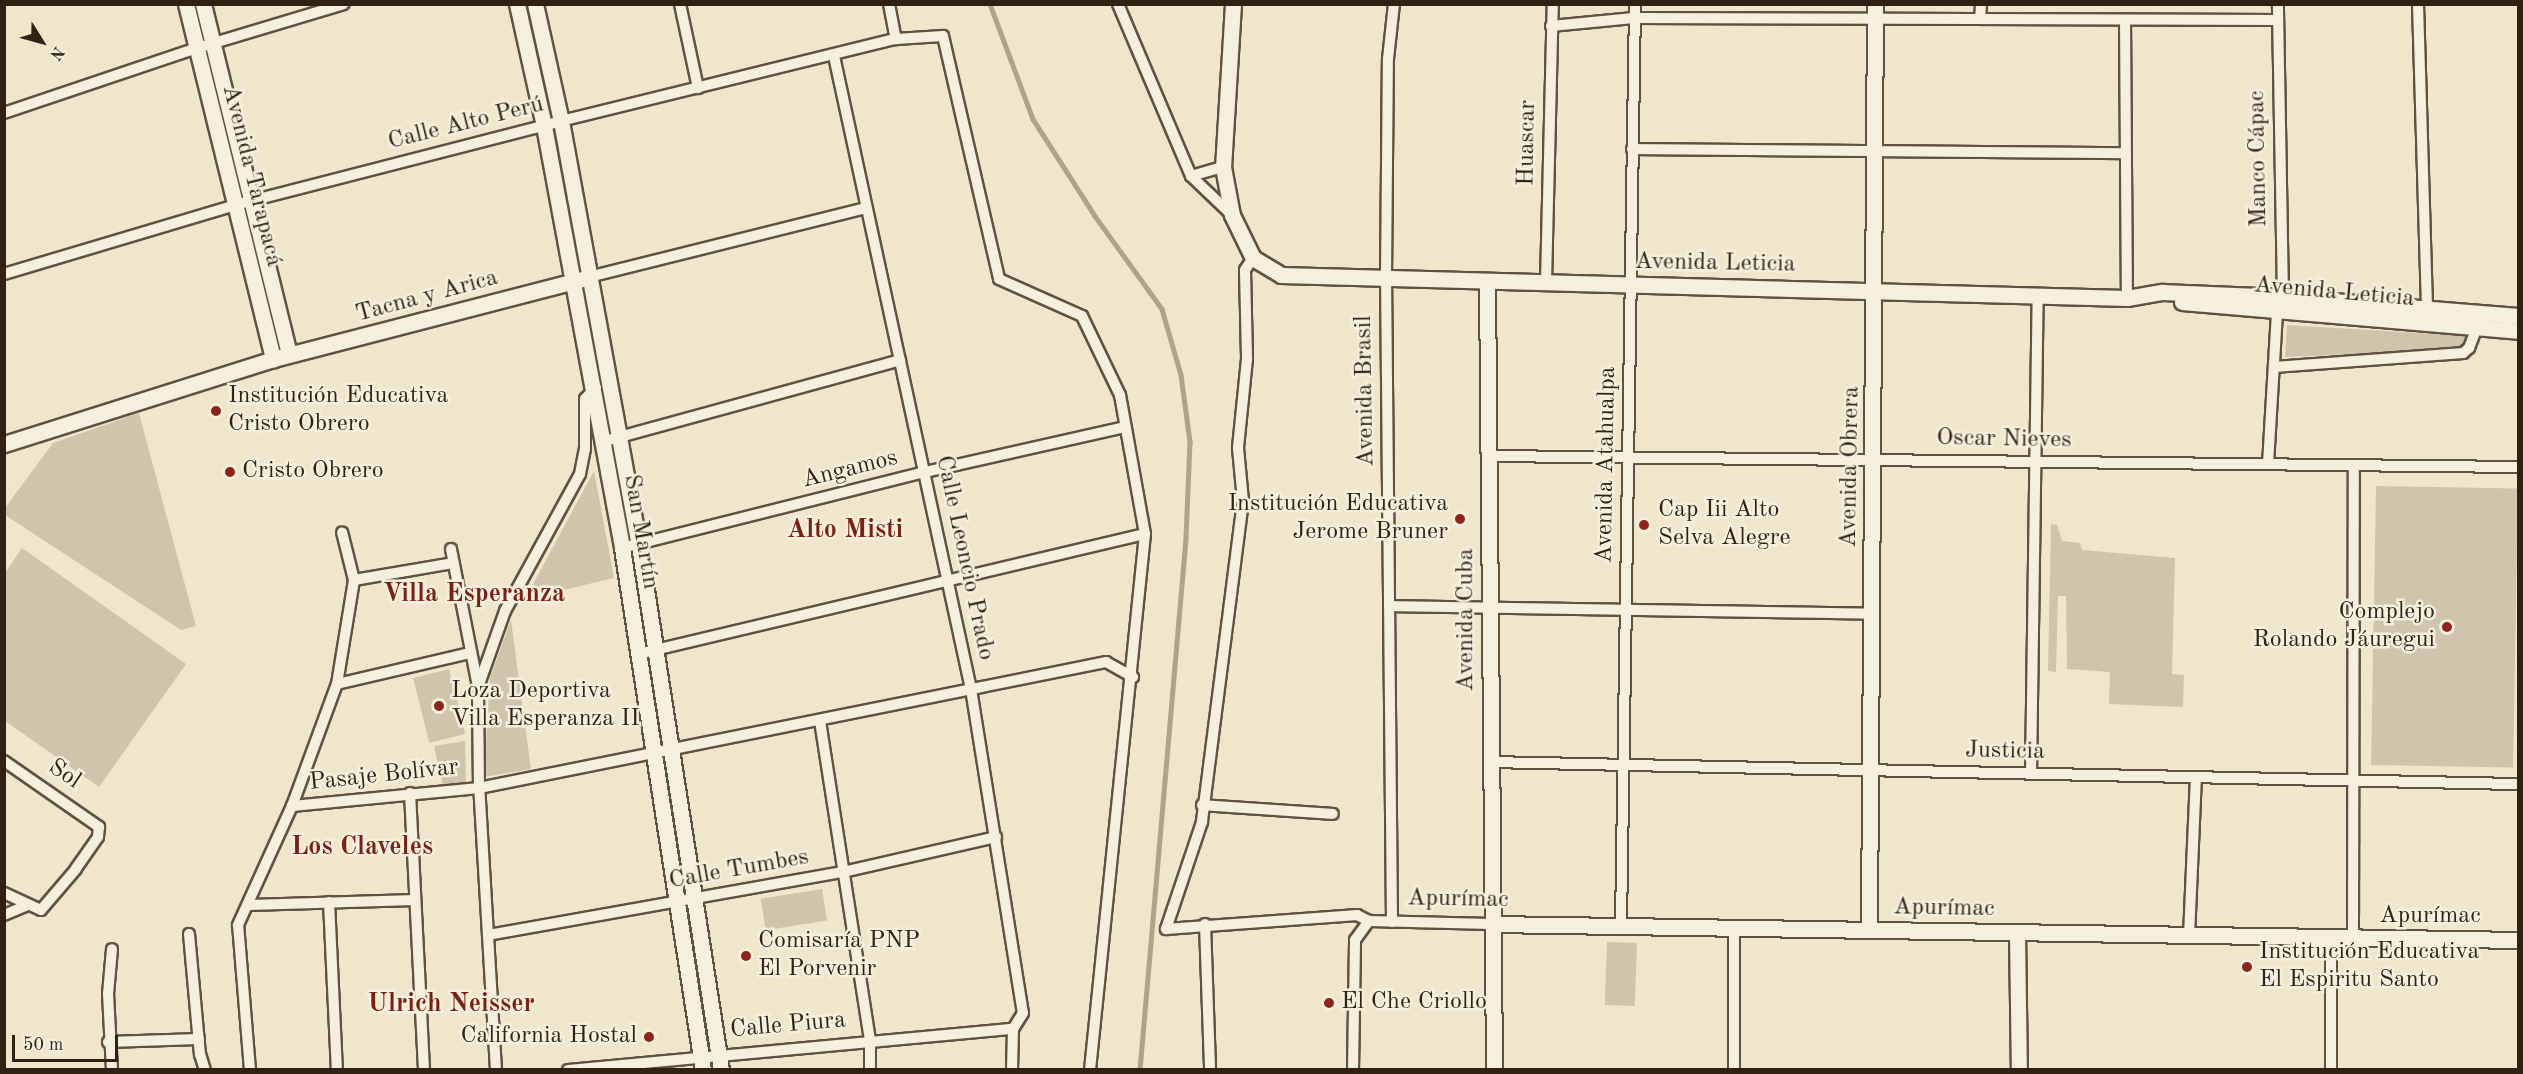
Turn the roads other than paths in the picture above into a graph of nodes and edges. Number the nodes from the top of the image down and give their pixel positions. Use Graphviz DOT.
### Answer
graph roads {
  1 [pos="186,4"];
  2 [pos="203,4"];
  3 [pos="344,4"];
  4 [pos="536,4"];
  5 [pos="680,4"];
  6 [pos="889,4"];
  7 [pos="1118,4"];
  8 [pos="1233,4"];
  9 [pos="1394,4"];
  10 [pos="1553,4"];
  11 [pos="1635,4"];
  12 [pos="1981,4"];
  13 [pos="2278,4"];
  14 [pos="2418,4"];
  15 [pos="521,5"];
  16 [pos="1875,12"];
  17 [pos="1634,18"];
  18 [pos="1980,19"];
  19 [pos="2125,20"];
  20 [pos="2278,20"];
  21 [pos="1551,26"];
  22 [pos="896,39"];
  23 [pos="213,45"];
  24 [pos="196,48"];
  25 [pos="834,56"];
  26 [pos="698,88"];
  27 [pos="4,113"];
  28 [pos="561,121"];
  29 [pos="544,126"];
  30 [pos="1632,148"];
  31 [pos="1875,150"];
  32 [pos="2126,153"];
  33 [pos="1223,166"];
  34 [pos="1191,176"];
  35 [pos="251,201"];
  36 [pos="235,205"];
  37 [pos="866,208"];
  38 [pos="1232,215"];
  39 [pos="1253,258"];
  40 [pos="4,274"];
  41 [pos="589,277"];
  42 [pos="1386,278"];
  43 [pos="574,281"];
  44 [pos="1487,281"];
  45 [pos="1546,282"];
  46 [pos="1630,284"];
  47 [pos="1875,291"];
  48 [pos="2038,295"];
  49 [pos="2127,298"];
  50 [pos="2280,304"];
  51 [pos="2427,308"];
  52 [pos="2518,316"];
  53 [pos="2476,327"];
  54 [pos="2518,331"];
  55 [pos="289,355"];
  56 [pos="273,359"];
  57 [pos="900,360"];
  58 [pos="2274,367"];
  59 [pos="608,384"];
  60 [pos="592,388"];
  61 [pos="1124,427"];
  62 [pos="619,437"];
  63 [pos="601,442"];
  64 [pos="4,444"];
  65 [pos="1488,456"];
  66 [pos="1628,457"];
  67 [pos="1874,460"];
  68 [pos="2036,462"];
  69 [pos="2268,464"];
  70 [pos="2354,465"];
  71 [pos="2518,467"];
  72 [pos="925,472"];
  73 [pos="342,532"];
  74 [pos="1145,534"];
  75 [pos="639,545"];
  76 [pos="622,548"];
  77 [pos="451,549"];
  78 [pos="453,563"];
  79 [pos="948,578"];
  80 [pos="354,580"];
  81 [pos="1389,606"];
  82 [pos="1489,608"];
  83 [pos="1626,610"];
  84 [pos="1872,614"];
  85 [pos="656,649"];
  86 [pos="470,653"];
  87 [pos="638,654"];
  88 [pos="1133,677"];
  89 [pos="337,684"];
  90 [pos="478,687"];
  91 [pos="971,689"];
  92 [pos="820,721"];
  93 [pos="671,750"];
  94 [pos="654,754"];
  95 [pos="4,761"];
  96 [pos="1490,762"];
  97 [pos="1624,765"];
  98 [pos="1871,770"];
  99 [pos="2031,774"];
  100 [pos="2196,777"];
  101 [pos="2354,780"];
  102 [pos="2518,784"];
  103 [pos="479,788"];
  104 [pos="410,793"];
  105 [pos="1202,805"];
  106 [pos="292,806"];
  107 [pos="1333,814"];
  108 [pos="996,837"];
  109 [pos="843,872"];
  110 [pos="4,893"];
  111 [pos="697,899"];
  112 [pos="415,900"];
  113 [pos="329,902"];
  114 [pos="678,902"];
  115 [pos="28,905"];
  116 [pos="249,905"];
  117 [pos="4,915"];
  118 [pos="1369,921"];
  119 [pos="1392,922"];
  120 [pos="1205,924"];
  121 [pos="1491,924"];
  122 [pos="1621,926"];
  123 [pos="1734,928"];
  124 [pos="1869,930"];
  125 [pos="2017,933"];
  126 [pos="189,934"];
  127 [pos="488,935"];
  128 [pos="2189,936"];
  129 [pos="2331,939"];
  130 [pos="2354,939"];
  131 [pos="2518,940"];
  132 [pos="112,949"];
  133 [pos="1012,1029"];
  134 [pos="199,1039"];
  135 [pos="870,1041"];
  136 [pos="108,1042"];
  137 [pos="721,1053"];
  138 [pos="703,1062"];
  139 [pos="111,1070"];
  140 [pos="205,1070"];
  141 [pos="250,1070"];
  142 [pos="337,1070"];
  143 [pos="424,1070"];
  144 [pos="496,1070"];
  145 [pos="568,1070"];
  146 [pos="721,1070"];
  147 [pos="870,1070"];
  148 [pos="1012,1070"];
  149 [pos="1090,1070"];
  150 [pos="1210,1070"];
  151 [pos="1353,1070"];
  152 [pos="1494,1070"];
  153 [pos="1734,1070"];
  154 [pos="2019,1070"];
  155 [pos="2331,1070"];
  1 -- 24 [label="street, Avenida Tarapacá"];
  2 -- 23 [label="street, Avenida Tarapacá"];
  3 -- 23 [label="street"];
  4 -- 28 [label="street, San Martín"];
  5 -- 26 [label="street"];
  6 -- 22 [label="street"];
  7 -- 34 [label="street"];
  8 -- 33 [label="street"];
  9 -- 42 [label="street, Avenida Brasil"];
  10 -- 21 [label="street, Huascar"];
  11 -- 17 [label="street, Avenida Atahualpa"];
  12 -- 18 [label="street"];
  13 -- 20 [label="street, Manco Cápac"];
  14 -- 51 [label="street"];
  15 -- 29 [label="street, San Martín"];
  16 -- 17 [label="street"];
  16 -- 18 [label="street"];
  16 -- 31 [label="street, Avenida Obrera"];
  17 -- 21 [label="street"];
  17 -- 30 [label="street, Avenida Atahualpa"];
  18 -- 19 [label="street"];
  19 -- 20 [label="street"];
  19 -- 32 [label="street"];
  20 -- 50 [label="street, Manco Cápac"];
  21 -- 45 [label="street, Huascar"];
  22 -- 25 [label="street, Calle Alto Perú"];
  22 -- 61 [label="street, Calle Alto Perú"];
  23 -- 24 [label="street"];
  23 -- 35 [label="street, Avenida Tarapacá"];
  24 -- 27 [label="street"];
  24 -- 36 [label="street, Avenida Tarapacá"];
  25 -- 26 [label="street, Calle Alto Perú"];
  25 -- 37 [label="street, Calle Leoncio Prado"];
  26 -- 28 [label="street, Calle Alto Perú"];
  28 -- 29 [label="street, Calle Alto Perú"];
  28 -- 41 [label="street, San Martín"];
  29 -- 35 [label="street, Calle Alto Perú"];
  29 -- 43 [label="street, San Martín"];
  30 -- 31 [label="street"];
  30 -- 46 [label="street, Avenida Atahualpa"];
  31 -- 32 [label="street"];
  31 -- 47 [label="street, Avenida Obrera"];
  32 -- 49 [label="street"];
  33 -- 34 [label="street"];
  33 -- 38 [label="street"];
  34 -- 38 [label="street"];
  35 -- 36 [label="street, Calle Alto Perú"];
  35 -- 55 [label="street, Avenida Tarapacá"];
  36 -- 40 [label="street, Calle Alto Perú"];
  36 -- 56 [label="street, Avenida Tarapacá"];
  37 -- 41 [label="street, Tacna y Arica"];
  37 -- 57 [label="street, Calle Leoncio Prado"];
  38 -- 39 [label="street"];
  39 -- 42 [label="street, Avenida Leticia"];
  39 -- 105 [label="street"];
  41 -- 43 [label="street, Tacna y Arica"];
  41 -- 59 [label="street, San Martín"];
  42 -- 44 [label="street, Avenida Leticia"];
  42 -- 81 [label="street, Avenida Brasil"];
  43 -- 55 [label="street, Tacna y Arica"];
  43 -- 60 [label="street, San Martín"];
  44 -- 45 [label="street, Avenida Leticia"];
  44 -- 65 [label="street, Avenida Cuba"];
  45 -- 46 [label="street, Avenida Leticia"];
  46 -- 47 [label="street, Avenida Leticia"];
  46 -- 66 [label="street, Avenida Atahualpa"];
  47 -- 48 [label="street, Avenida Leticia"];
  47 -- 67 [label="street, Avenida Obrera"];
  48 -- 49 [label="street, Avenida Leticia"];
  48 -- 68 [label="street"];
  49 -- 50 [label="street, Avenida Leticia"];
  50 -- 51 [label="street, Avenida Leticia"];
  50 -- 53 [label="street, Avenida Leticia"];
  50 -- 58 [label="street, Manco Cápac"];
  51 -- 52 [label="street, Avenida Leticia"];
  53 -- 54 [label="street, Avenida Leticia"];
  53 -- 58 [label="street"];
  55 -- 56 [label="street, Tacna y Arica"];
  56 -- 64 [label="street, Tacna y Arica"];
  57 -- 62 [label="street"];
  57 -- 72 [label="street, Calle Leoncio Prado"];
  58 -- 69 [label="street, Manco Cápac"];
  59 -- 60 [label="street"];
  59 -- 62 [label="street, San Martín"];
  60 -- 63 [label="street, San Martín"];
  60 -- 90 [label="street"];
  61 -- 72 [label="street, Angamos"];
  61 -- 74 [label="street"];
  62 -- 63 [label="street"];
  62 -- 75 [label="street, San Martín"];
  63 -- 76 [label="street, San Martín"];
  65 -- 66 [label="street, Oscar Nieves"];
  65 -- 82 [label="street, Avenida Cuba"];
  66 -- 67 [label="street, Oscar Nieves"];
  66 -- 83 [label="street, Avenida Atahualpa"];
  67 -- 68 [label="street, Oscar Nieves"];
  67 -- 84 [label="street, Avenida Obrera"];
  68 -- 69 [label="street, Oscar Nieves"];
  68 -- 99 [label="street"];
  69 -- 70 [label="street, Oscar Nieves"];
  70 -- 71 [label="street, Oscar Nieves"];
  70 -- 101 [label="street"];
  72 -- 75 [label="street, Angamos"];
  72 -- 79 [label="street, Calle Leoncio Prado"];
  73 -- 80 [label="street"];
  74 -- 79 [label="street"];
  74 -- 88 [label="street"];
  75 -- 76 [label="street, Angamos"];
  75 -- 85 [label="street, San Martín"];
  76 -- 87 [label="street, San Martín"];
  77 -- 78 [label="street"];
  78 -- 80 [label="street"];
  78 -- 86 [label="street"];
  79 -- 85 [label="street"];
  79 -- 91 [label="street, Calle Leoncio Prado"];
  80 -- 89 [label="street"];
  81 -- 82 [label="street"];
  81 -- 119 [label="street, Avenida Brasil"];
  82 -- 83 [label="street"];
  82 -- 96 [label="street, Avenida Cuba"];
  83 -- 84 [label="street"];
  83 -- 97 [label="street, Avenida Atahualpa"];
  84 -- 98 [label="street, Avenida Obrera"];
  85 -- 87 [label="street"];
  85 -- 93 [label="street, San Martín"];
  86 -- 89 [label="street"];
  86 -- 90 [label="street"];
  87 -- 94 [label="street, San Martín"];
  88 -- 91 [label="street, Pasaje Bolívar"];
  88 -- 149 [label="street"];
  89 -- 106 [label="street"];
  90 -- 103 [label="street"];
  91 -- 92 [label="street, Pasaje Bolívar"];
  91 -- 108 [label="street, Calle Leoncio Prado"];
  92 -- 93 [label="street, Pasaje Bolívar"];
  92 -- 109 [label="street"];
  93 -- 94 [label="street, Pasaje Bolívar"];
  93 -- 111 [label="street, San Martín"];
  94 -- 103 [label="street, Pasaje Bolívar"];
  94 -- 114 [label="street, San Martín"];
  95 -- 115 [label="street, Sol"];
  96 -- 97 [label="street, Justicia"];
  96 -- 121 [label="street, Avenida Cuba"];
  97 -- 98 [label="street, Justicia"];
  97 -- 122 [label="street, Avenida Atahualpa"];
  98 -- 99 [label="street, Justicia"];
  98 -- 124 [label="street, Avenida Obrera"];
  99 -- 100 [label="street, Justicia"];
  100 -- 101 [label="street, Justicia"];
  100 -- 128 [label="street"];
  101 -- 102 [label="street, Justicia"];
  101 -- 130 [label="street"];
  103 -- 104 [label="street, Pasaje Bolívar"];
  103 -- 127 [label="street"];
  104 -- 106 [label="street, Pasaje Bolívar"];
  104 -- 112 [label="street"];
  105 -- 107 [label="street"];
  105 -- 120 [label="street, Apurímac"];
  106 -- 116 [label="street"];
  108 -- 109 [label="street, Calle Tumbes"];
  108 -- 133 [label="street, Calle Leoncio Prado"];
  109 -- 111 [label="street, Calle Tumbes"];
  109 -- 135 [label="street"];
  110 -- 115 [label="street"];
  111 -- 114 [label="street, Calle Tumbes"];
  111 -- 137 [label="street, San Martín"];
  112 -- 113 [label="street"];
  112 -- 143 [label="street"];
  113 -- 116 [label="street"];
  113 -- 142 [label="street"];
  114 -- 127 [label="street, Calle Tumbes"];
  114 -- 138 [label="street, San Martín"];
  115 -- 117 [label="street"];
  116 -- 141 [label="street"];
  118 -- 119 [label="street, Apurímac"];
  118 -- 120 [label="street, Apurímac"];
  118 -- 151 [label="street"];
  119 -- 121 [label="street, Apurímac"];
  120 -- 150 [label="street"];
  121 -- 122 [label="street, Apurímac"];
  121 -- 152 [label="street, Avenida Cuba"];
  122 -- 123 [label="street, Apurímac"];
  123 -- 124 [label="street, Apurímac"];
  123 -- 153 [label="street"];
  124 -- 125 [label="street, Apurímac"];
  125 -- 128 [label="street, Apurímac"];
  125 -- 154 [label="street"];
  126 -- 134 [label="street"];
  127 -- 144 [label="street"];
  128 -- 129 [label="street, Apurímac"];
  129 -- 130 [label="street, Apurímac"];
  129 -- 155 [label="street"];
  130 -- 131 [label="street, Apurímac"];
  132 -- 136 [label="street"];
  133 -- 135 [label="street, Calle Piura"];
  133 -- 148 [label="street, Calle Leoncio Prado"];
  134 -- 136 [label="street"];
  134 -- 140 [label="street"];
  135 -- 137 [label="street, Calle Piura"];
  135 -- 147 [label="street"];
  136 -- 139 [label="street"];
  137 -- 138 [label="street, Calle Piura"];
  137 -- 146 [label="street, San Martín"];
  138 -- 145 [label="street, Calle Piura"];
}
